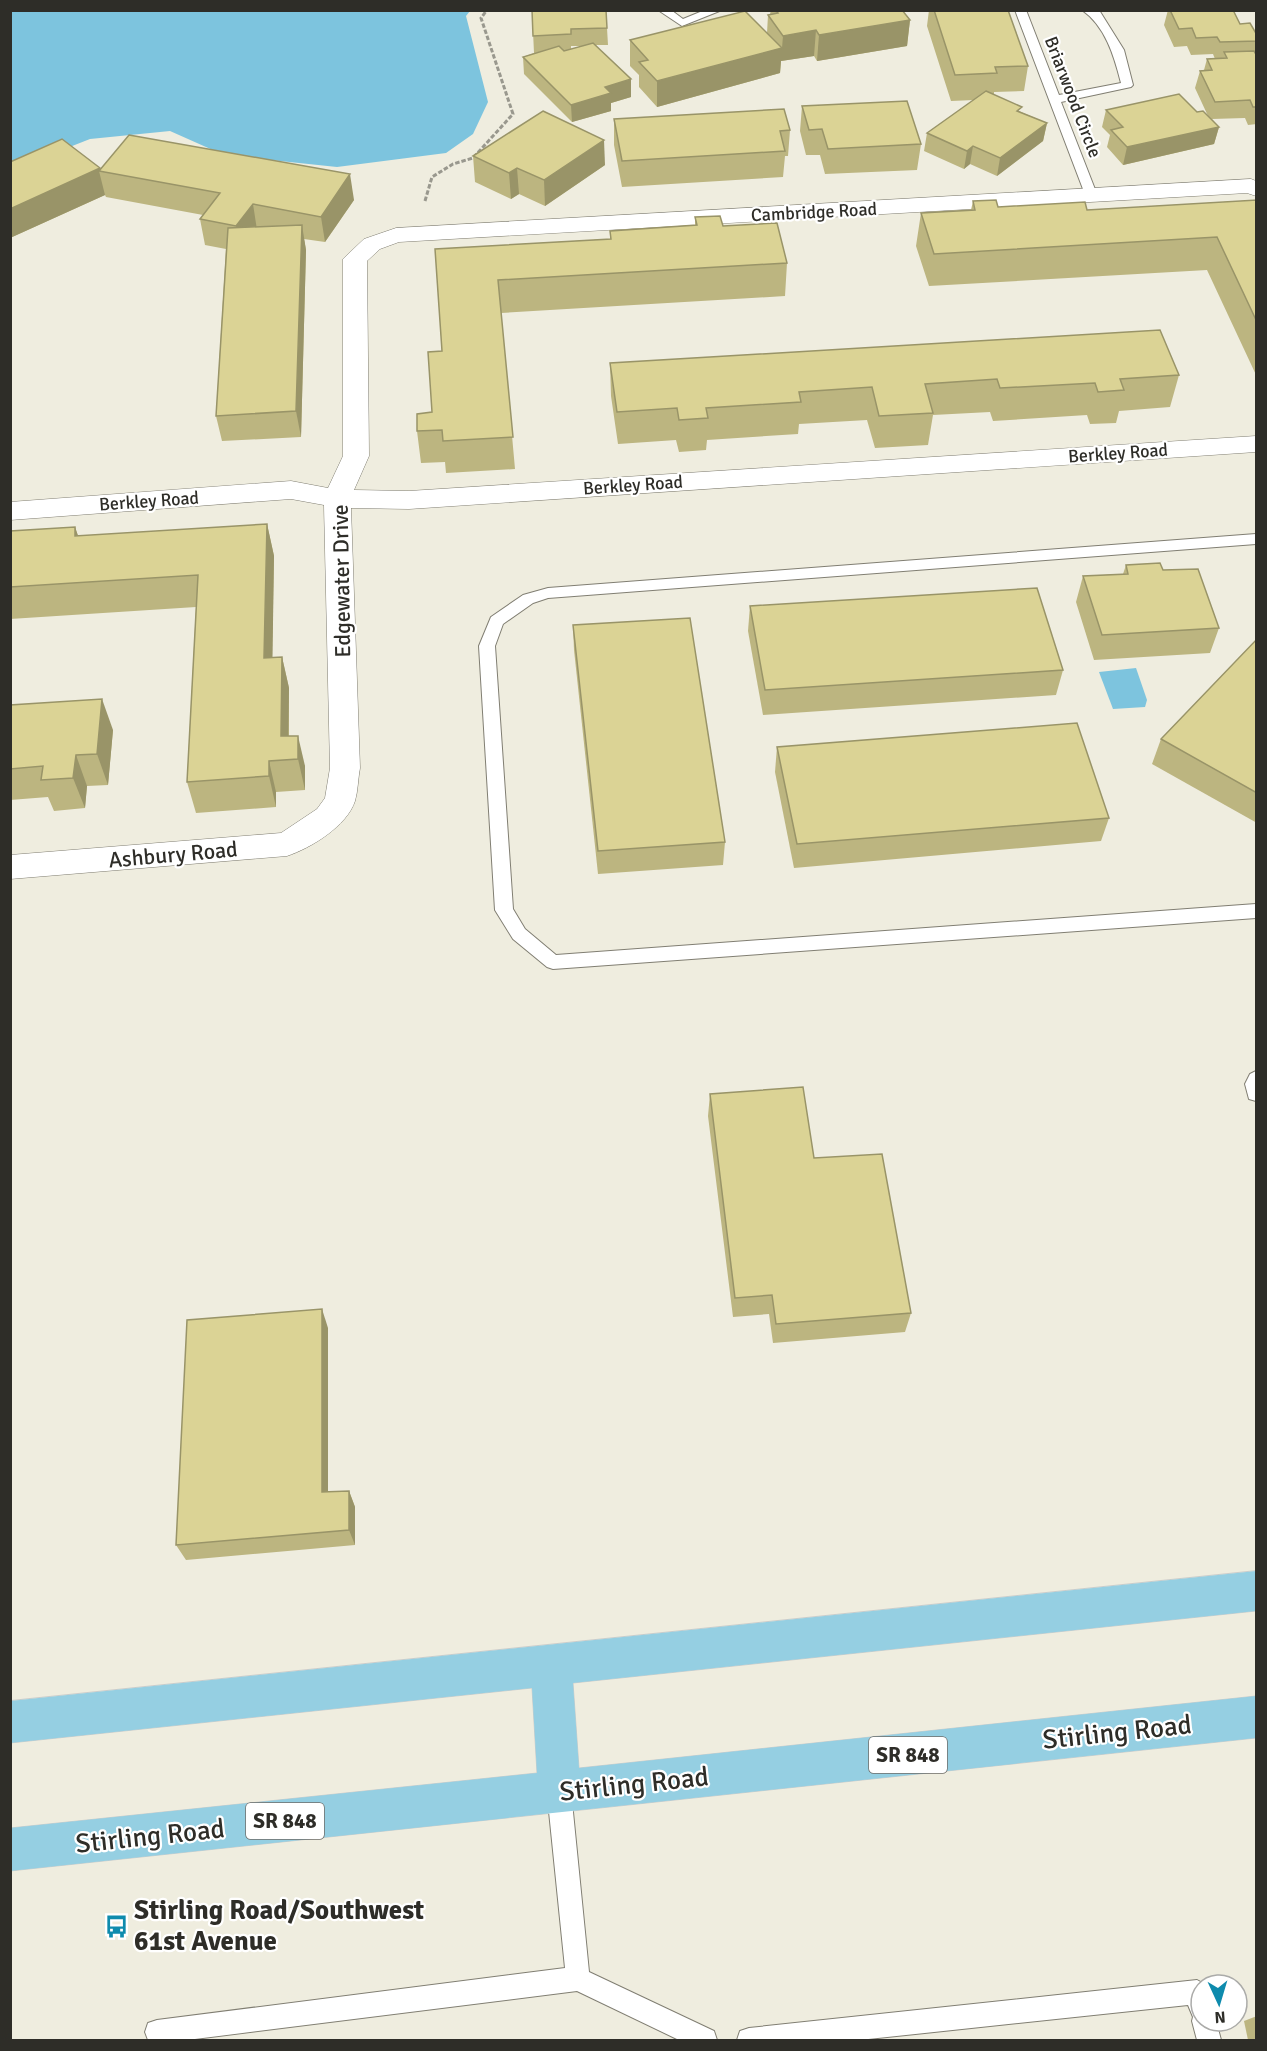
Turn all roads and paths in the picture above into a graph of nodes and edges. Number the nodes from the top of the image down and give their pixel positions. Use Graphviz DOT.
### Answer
graph roads {
  1 [pos="486,10"];
  2 [pos="663,10"];
  3 [pos="717,10"];
  4 [pos="1020,10"];
  5 [pos="1087,10"];
  6 [pos="1054,100"];
  7 [pos="1257,189"];
  8 [pos="1092,197"];
  9 [pos="416,234"];
  10 [pos="372,244"];
  11 [pos="1257,444"];
  12 [pos="337,499"];
  13 [pos="10,511"];
  14 [pos="1257,539"];
  15 [pos="328,817"];
  16 [pos="10,867"];
  17 [pos="1257,911"];
  18 [pos="1257,1079"];
  19 [pos="1257,1093"];
  20 [pos="1257,1591"];
  21 [pos="551,1665"];
  22 [pos="1257,1717"];
  23 [pos="10,1722"];
  24 [pos="559,1792"];
  25 [pos="10,1850"];
  26 [pos="578,1979"];
  27 [pos="1189,1993"];
  28 [pos="157,2032"];
  29 [pos="705,2040"];
  30 [pos="749,2040"];
  1 -- 9 [label="path"];
  2 -- 3 [label="lane"];
  4 -- 6 [label="lane, Briarwood Circle"];
  5 -- 6 [label="lane"];
  6 -- 8 [label="lane, Briarwood Circle"];
  7 -- 8 [label="street, Cambridge Road"];
  8 -- 9 [label="street, Cambridge Road"];
  9 -- 10 [label="street, Cambridge Road"];
  10 -- 12 [label="street, Edgewater Drive"];
  11 -- 12 [label="street, Berkley Road"];
  12 -- 13 [label="street, Berkley Road"];
  12 -- 15 [label="street, Edgewater Drive"];
  14 -- 17 [label="lane"];
  15 -- 16 [label="street, Ashbury Road"];
  18 -- 19 [label="lane"];
  20 -- 21 [label="main road"];
  21 -- 23 [label="main road"];
  21 -- 24 [label="main road"];
  22 -- 24 [label="main road, Stirling Road / SR 848"];
  24 -- 25 [label="main road, Stirling Road / SR 848"];
  24 -- 26 [label="lane"];
  26 -- 28 [label="lane"];
  26 -- 29 [label="lane"];
  27 -- 30 [label="lane"];
}
